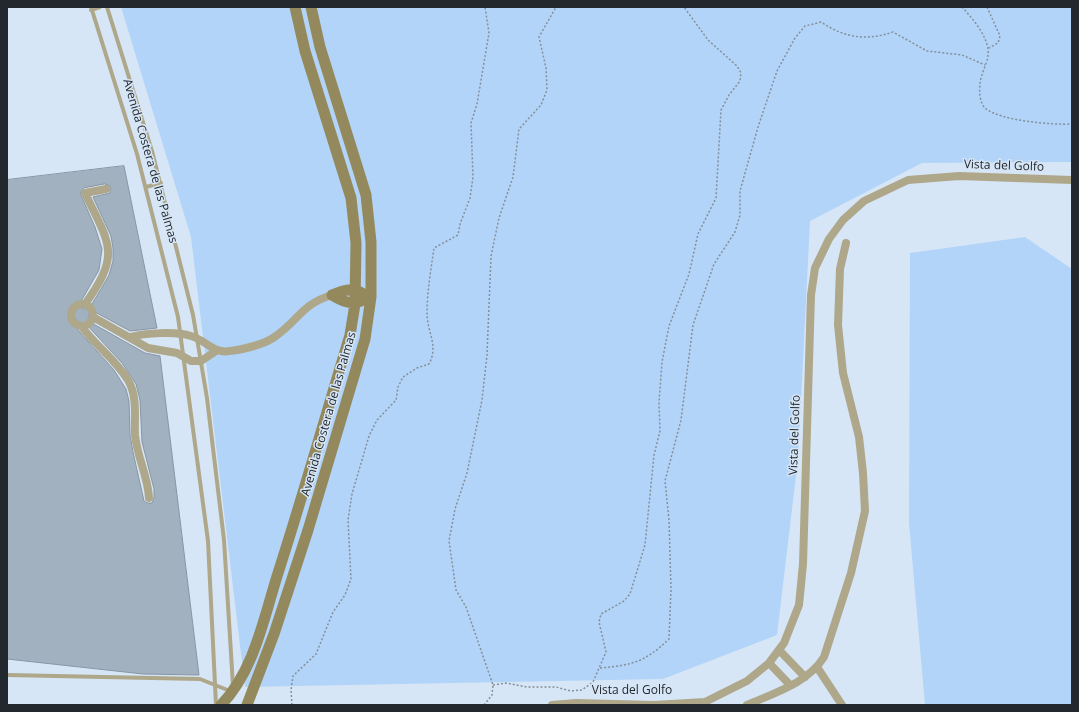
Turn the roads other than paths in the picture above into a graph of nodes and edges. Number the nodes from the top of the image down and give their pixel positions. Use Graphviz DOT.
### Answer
graph roads {
  1 [pos="100,7"];
  2 [pos="107,7"];
  3 [pos="295,7"];
  4 [pos="311,7"];
  5 [pos="91,8"];
  6 [pos="1072,180"];
  7 [pos="161,183"];
  8 [pos="146,188"];
  9 [pos="106,189"];
  10 [pos="846,243"];
  11 [pos="355,290"];
  12 [pos="332,296"];
  13 [pos="371,297"];
  14 [pos="85,304"];
  15 [pos="354,304"];
  16 [pos="93,317"];
  17 [pos="82,327"];
  18 [pos="158,334"];
  19 [pos="180,334"];
  20 [pos="130,336"];
  21 [pos="197,338"];
  22 [pos="159,350"];
  23 [pos="216,351"];
  24 [pos="183,356"];
  25 [pos="201,362"];
  26 [pos="149,498"];
  27 [pos="780,651"];
  28 [pos="769,664"];
  29 [pos="818,667"];
  30 [pos="7,675"];
  31 [pos="805,677"];
  32 [pos="790,685"];
  33 [pos="214,686"];
  34 [pos="233,692"];
  35 [pos="216,705"];
  36 [pos="221,705"];
  37 [pos="234,705"];
  38 [pos="247,705"];
  39 [pos="552,705"];
  40 [pos="639,705"];
  41 [pos="747,705"];
  42 [pos="842,705"];
  1 -- 5 [label="lane"];
  2 -- 7 [label="lane, Avenida Costera de las Palmas"];
  3 -- 11 [label="main road, Avenida Costera de las Palmas"];
  4 -- 13 [label="main road, Avenida Costera de las Palmas"];
  5 -- 8 [label="lane, Avenida Costera de las Palmas"];
  6 -- 27 [label="street, Vista del Golfo"];
  7 -- 8 [label="lane"];
  7 -- 21 [label="lane, Avenida Costera de las Palmas"];
  8 -- 19 [label="lane, Avenida Costera de las Palmas"];
  9 -- 14 [label="street"];
  10 -- 29 [label="street"];
  11 -- 12 [label="main road"];
  11 -- 13 [label="main road"];
  11 -- 15 [label="main road, Avenida Costera de las Palmas"];
  12 -- 15 [label="main road"];
  12 -- 23 [label="street"];
  13 -- 15 [label="main road"];
  13 -- 38 [label="main road, Avenida Costera de las Palmas"];
  14 -- 16 [label="street"];
  14 -- 17 [label="street"];
  15 -- 34 [label="main road, Avenida Costera de las Palmas"];
  16 -- 17 [label="street"];
  16 -- 20 [label="street"];
  17 -- 26 [label="street"];
  18 -- 19 [label="street"];
  18 -- 20 [label="street"];
  18 -- 22 [label="street"];
  19 -- 21 [label="street"];
  19 -- 24 [label="lane, Avenida Costera de las Palmas"];
  20 -- 22 [label="street"];
  21 -- 23 [label="street"];
  21 -- 25 [label="lane, Avenida Costera de las Palmas"];
  22 -- 24 [label="street"];
  23 -- 25 [label="street"];
  24 -- 25 [label="street"];
  24 -- 33 [label="lane, Avenida Costera de las Palmas"];
  25 -- 34 [label="lane, Avenida Costera de las Palmas"];
  27 -- 28 [label="street, Vista del Golfo"];
  27 -- 31 [label="street"];
  28 -- 32 [label="street"];
  28 -- 40 [label="street, Vista del Golfo"];
  29 -- 31 [label="street"];
  29 -- 42 [label="street"];
  30 -- 33 [label="lane"];
  31 -- 32 [label="street"];
  32 -- 41 [label="street"];
  33 -- 34 [label="lane"];
  33 -- 35 [label="lane, Avenida Costera de las Palmas"];
  34 -- 36 [label="main road, Avenida Costera de las Palmas"];
  34 -- 37 [label="main road"];
  39 -- 40 [label="street, Vista del Golfo"];
}
